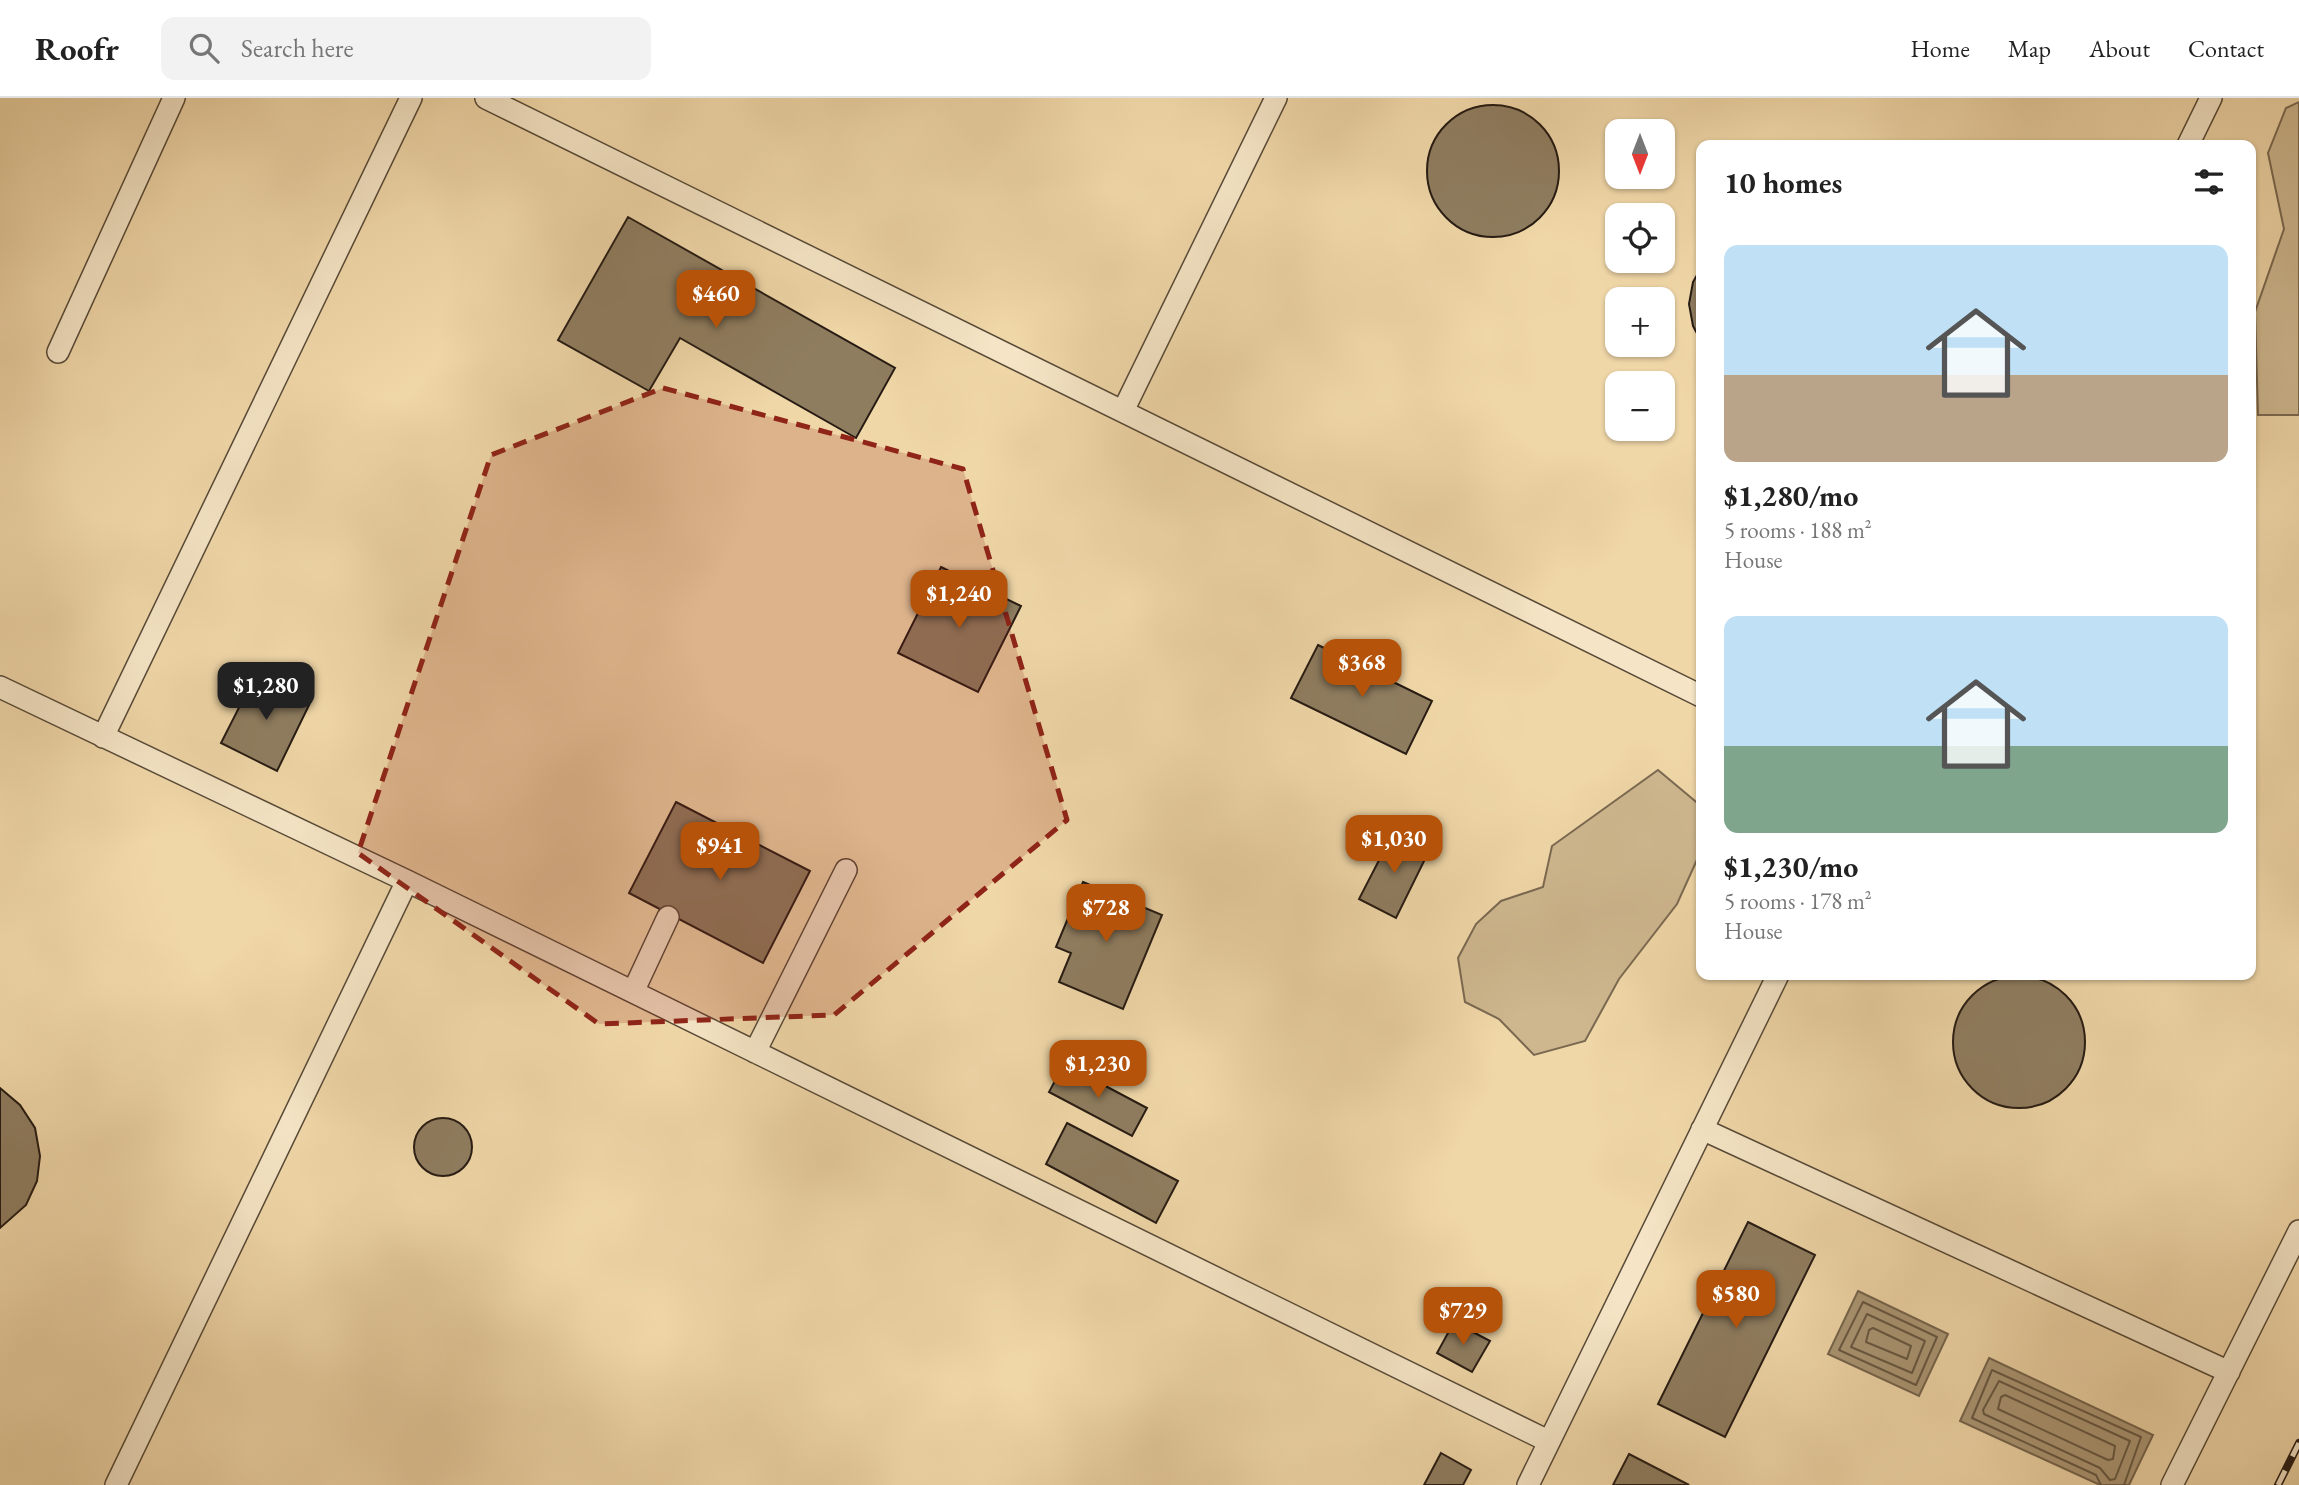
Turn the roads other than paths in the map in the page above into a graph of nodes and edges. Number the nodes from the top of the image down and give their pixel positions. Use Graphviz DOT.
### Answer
graph roads {
  1 [pos="174,98"];
  2 [pos="411,98"];
  3 [pos="486,98"];
  4 [pos="1276,98"];
  5 [pos="2211,98"];
  6 [pos="2190,140"];
  7 [pos="58,352"];
  8 [pos="1123,411"];
  9 [pos="0,687"];
  10 [pos="1696,694"];
  11 [pos="103,737"];
  12 [pos="846,870"];
  13 [pos="407,881"];
  14 [pos="668,917"];
  15 [pos="1776,980"];
  16 [pos="633,992"];
  17 [pos="755,1052"];
  18 [pos="1702,1129"];
  19 [pos="2299,1231"];
  20 [pos="2229,1373"];
  21 [pos="1548,1441"];
  22 [pos="116,1485"];
  23 [pos="1528,1485"];
  24 [pos="2172,1485"];
  1 -- 7 [label="lane"];
  2 -- 11 [label="lane"];
  3 -- 8 [label="lane"];
  4 -- 8 [label="lane"];
  5 -- 6 [label="lane"];
  8 -- 10 [label="lane"];
  9 -- 11 [label="lane"];
  11 -- 13 [label="lane"];
  12 -- 17 [label="lane"];
  13 -- 16 [label="lane"];
  13 -- 22 [label="lane"];
  14 -- 16 [label="lane"];
  15 -- 18 [label="lane"];
  16 -- 17 [label="lane"];
  17 -- 21 [label="lane"];
  18 -- 20 [label="lane"];
  18 -- 21 [label="lane"];
  19 -- 20 [label="lane"];
  20 -- 24 [label="lane"];
  21 -- 23 [label="lane"];
}
